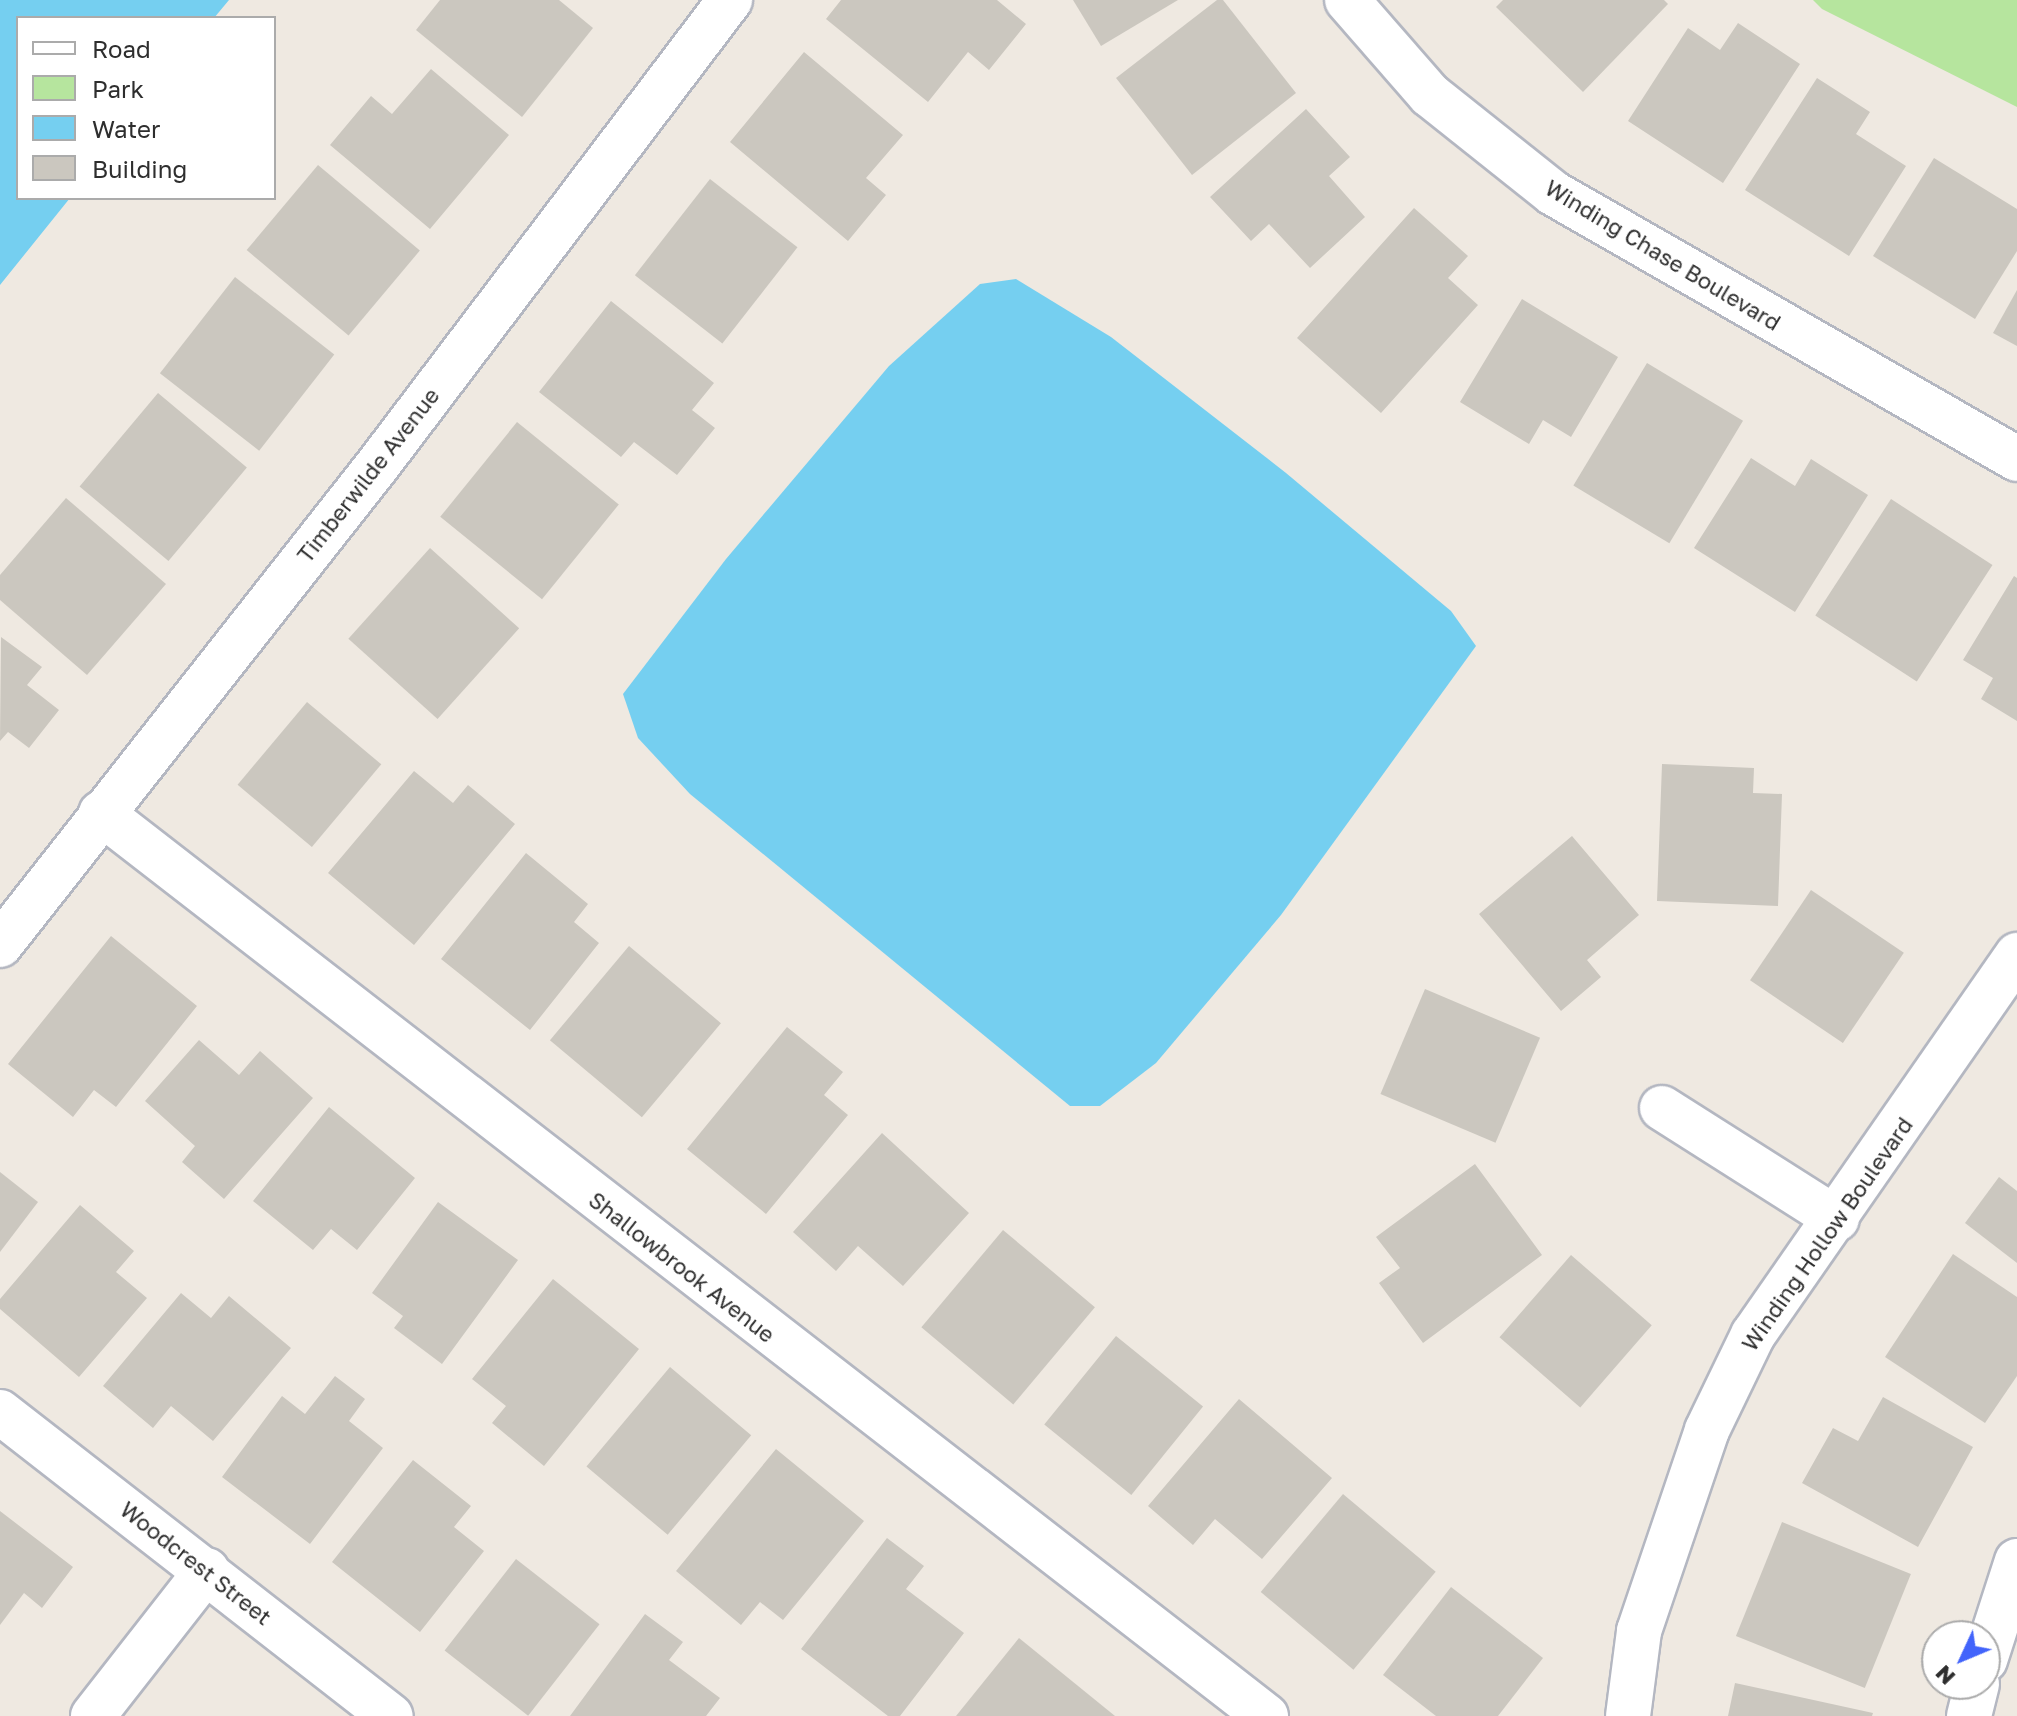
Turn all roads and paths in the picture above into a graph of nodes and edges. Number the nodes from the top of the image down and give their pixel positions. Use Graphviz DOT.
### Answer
graph roads {
  1 [pos="730,0"];
  2 [pos="1347,0"];
  3 [pos="2017,459"];
  4 [pos="101,813"];
  5 [pos="0,945"];
  6 [pos="2017,955"];
  7 [pos="1662,1108"];
  8 [pos="1837,1219"];
  9 [pos="0,1412"];
  10 [pos="2017,1561"];
  11 [pos="207,1570"];
  12 [pos="1998,1620"];
  13 [pos="93,1716"];
  14 [pos="391,1716"];
  15 [pos="1266,1716"];
  16 [pos="1628,1716"];
  1 -- 4 [label="street, Timberwilde Avenue"];
  2 -- 3 [label="street, Winding Chase Boulevard"];
  4 -- 5 [label="street, Timberwilde Avenue"];
  4 -- 15 [label="street, Shallowbrook Avenue"];
  6 -- 8 [label="street, Winding Hollow Boulevard"];
  7 -- 8 [label="street"];
  8 -- 16 [label="street, Winding Hollow Boulevard"];
  9 -- 11 [label="street, Woodcrest Street"];
  10 -- 12 [label="street"];
  11 -- 13 [label="street"];
  11 -- 14 [label="street, Woodcrest Street"];
}
